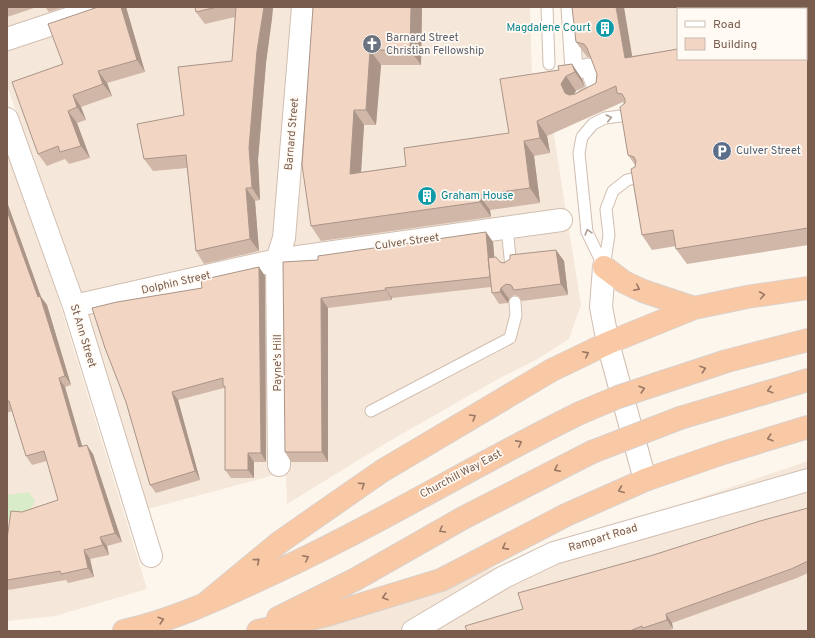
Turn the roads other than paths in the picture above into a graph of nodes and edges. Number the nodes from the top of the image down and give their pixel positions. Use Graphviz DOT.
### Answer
graph roads {
  1 [pos="104,7"];
  2 [pos="303,7"];
  3 [pos="547,7"];
  4 [pos="570,7"];
  5 [pos="7,39"];
  6 [pos="549,64"];
  7 [pos="581,100"];
  8 [pos="629,115"];
  9 [pos="7,119"];
  10 [pos="640,177"];
  11 [pos="561,220"];
  12 [pos="507,228"];
  13 [pos="277,260"];
  14 [pos="511,267"];
  15 [pos="604,267"];
  16 [pos="808,288"];
  17 [pos="515,302"];
  18 [pos="74,306"];
  19 [pos="694,308"];
  20 [pos="808,340"];
  21 [pos="608,343"];
  22 [pos="808,380"];
  23 [pos="371,411"];
  24 [pos="808,427"];
  25 [pos="278,465"];
  26 [pos="645,480"];
  27 [pos="808,480"];
  28 [pos="151,556"];
  29 [pos="205,604"];
  30 [pos="124,631"];
  31 [pos="250,631"];
  32 [pos="258,631"];
  33 [pos="413,631"];
  1 -- 5 [label="street"];
  2 -- 13 [label="street, Barnard Street"];
  3 -- 6 [label="lane"];
  4 -- 7 [label="street"];
  15 -- 8 [label="lane, one-way"];
  9 -- 18 [label="street, St Ann Street"];
  10 -- 15 [label="lane"];
  11 -- 12 [label="street, Culver Street"];
  12 -- 13 [label="street, Culver Street"];
  12 -- 14 [label="lane"];
  13 -- 18 [label="street, Dolphin Street"];
  13 -- 25 [label="street, Payne's Hill"];
  15 -- 19 [label="highway, one-way"];
  15 -- 21 [label="street"];
  19 -- 16 [label="highway, one-way"];
  17 -- 23 [label="lane"];
  18 -- 28 [label="street, St Ann Street"];
  19 -- 21 [label="highway"];
  29 -- 20 [label="highway, Churchill Way East, one-way, bridge"];
  21 -- 26 [label="street"];
  29 -- 21 [label="highway, one-way"];
  22 -- 31 [label="highway, one-way, bridge"];
  24 -- 26 [label="highway, one-way"];
  26 -- 32 [label="highway, one-way"];
  27 -- 33 [label="street, Rampart Road"];
  30 -- 29 [label="highway, Churchill Way East, one-way"];
}
